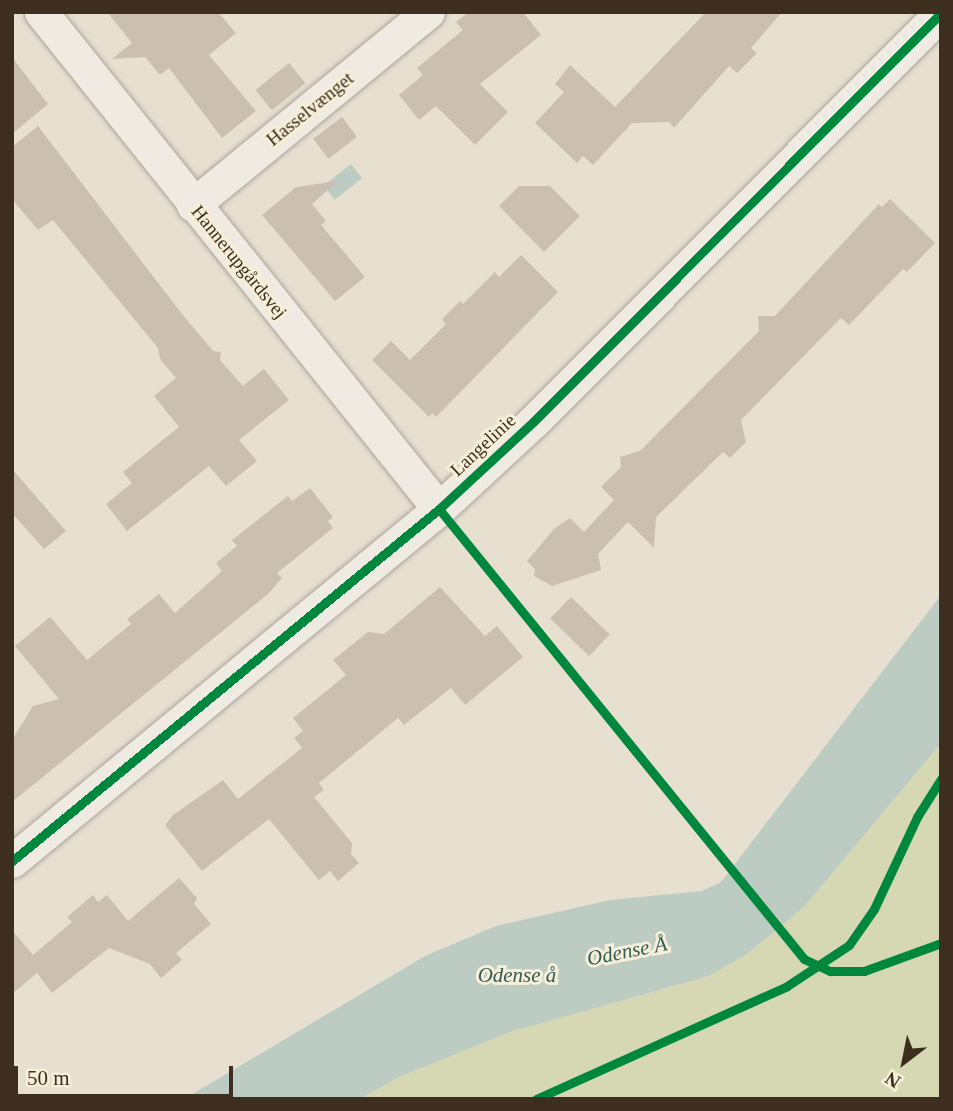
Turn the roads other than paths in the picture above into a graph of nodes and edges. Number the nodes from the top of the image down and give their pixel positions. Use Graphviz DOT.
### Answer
graph roads {
  1 [pos="41,12"];
  2 [pos="428,12"];
  3 [pos="941,13"];
  4 [pos="193,205"];
  5 [pos="439,509"];
  6 [pos="12,861"];
  1 -- 4 [label="street, Hannerupgårdsvej"];
  2 -- 4 [label="street, Hasselvænget"];
  3 -- 5 [label="street, Langelinie"];
  4 -- 5 [label="street, Hannerupgårdsvej"];
  5 -- 6 [label="street, Langelinie"];
}
